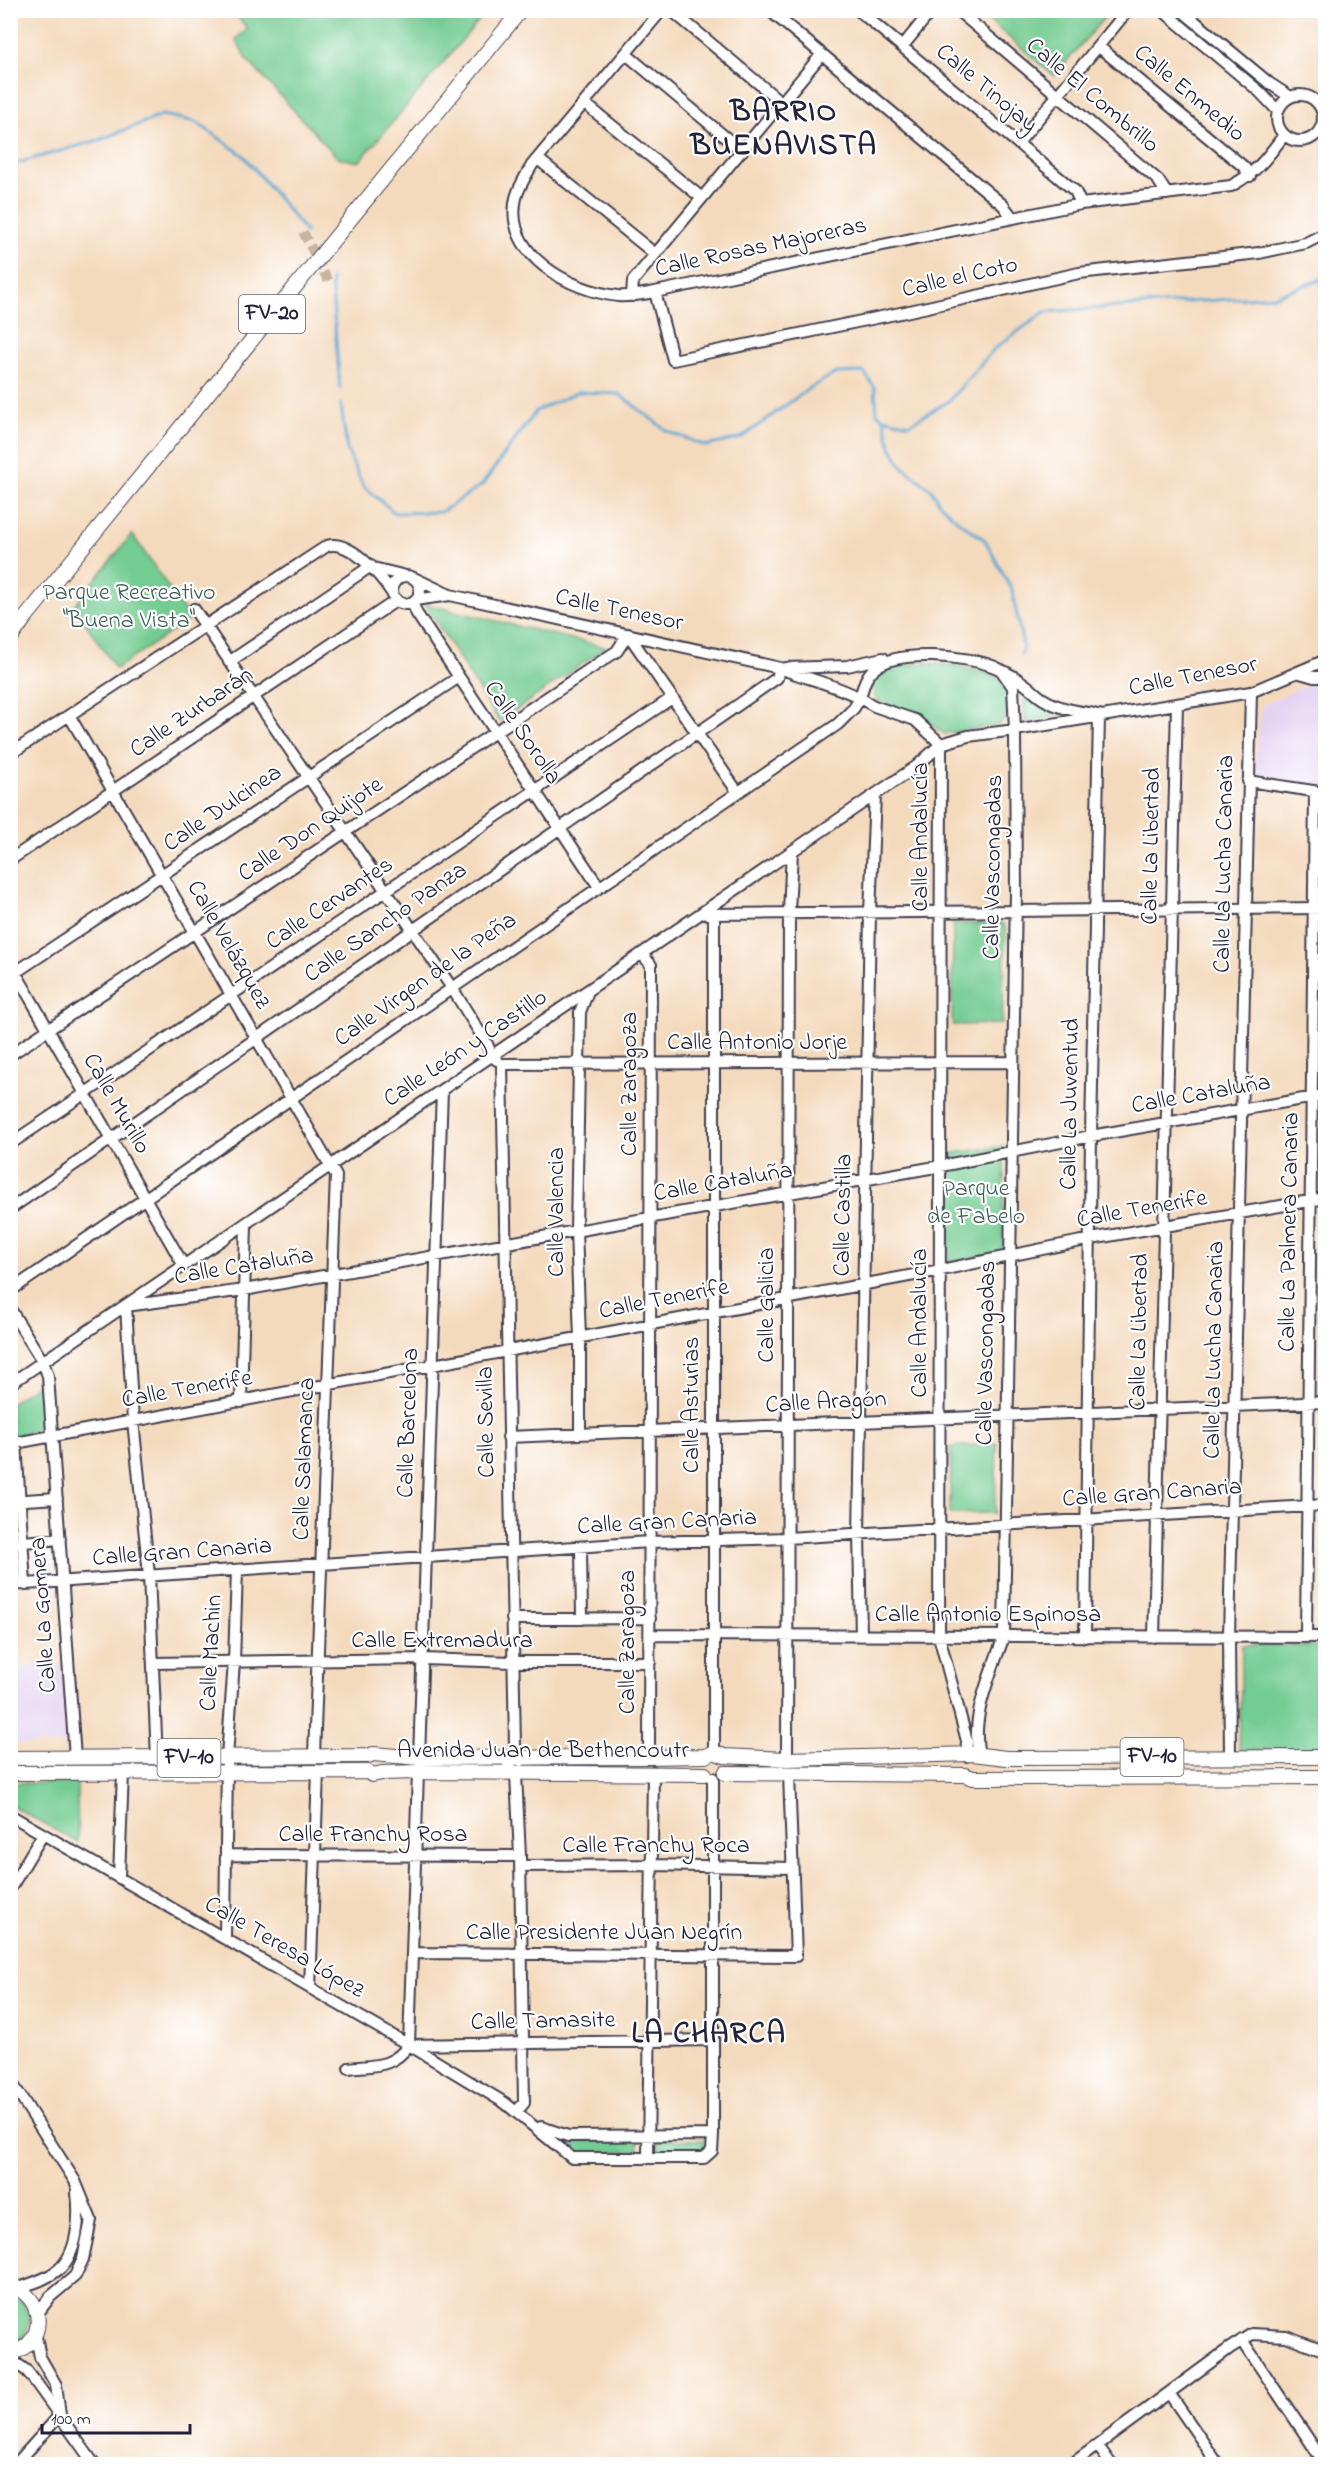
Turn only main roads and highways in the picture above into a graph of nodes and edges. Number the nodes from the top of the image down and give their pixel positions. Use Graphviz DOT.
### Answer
graph roads {
  1 [pos="521,10"];
  2 [pos="25,618"];
  3 [pos="10,630"];
  4 [pos="10,639"];
  5 [pos="714,1755"];
  6 [pos="375,1756"];
  7 [pos="973,1756"];
  8 [pos="1326,1757"];
  9 [pos="10,1758"];
  10 [pos="419,1765"];
  11 [pos="10,1773"];
  12 [pos="375,1773"];
  13 [pos="714,1775"];
  14 [pos="965,1775"];
  15 [pos="980,1776"];
  16 [pos="1326,1777"];
  17 [pos="15,2287"];
  18 [pos="10,2354"];
  1 -- 2 [label="main road, FV-20"];
  2 -- 3 [label="main road, FV-20"];
  2 -- 4 [label="main road, FV-20"];
  5 -- 7 [label="main road, FV-10"];
  5 -- 10 [label="main road, Avenida Juan de Bethencoutr / FV-10"];
  5 -- 13 [label="main road"];
  5 -- 13 [label="main road"];
  6 -- 9 [label="main road, FV-10"];
  6 -- 10 [label="main road, Avenida Juan de Bethencoutr / FV-10"];
  6 -- 12 [label="main road"];
  6 -- 12 [label="main road"];
  7 -- 8 [label="main road, FV-10"];
  7 -- 14 [label="main road"];
  7 -- 15 [label="main road"];
  10 -- 12 [label="main road, Avenida Juan de Bethencoutr / FV-10"];
  10 -- 13 [label="main road, Avenida Juan de Bethencoutr / FV-10"];
  11 -- 12 [label="main road, FV-10"];
  13 -- 14 [label="main road, FV-10"];
  14 -- 15 [label="main road, FV-10"];
  15 -- 16 [label="main road, FV-10"];
  17 -- 18 [label="main road"];
}
